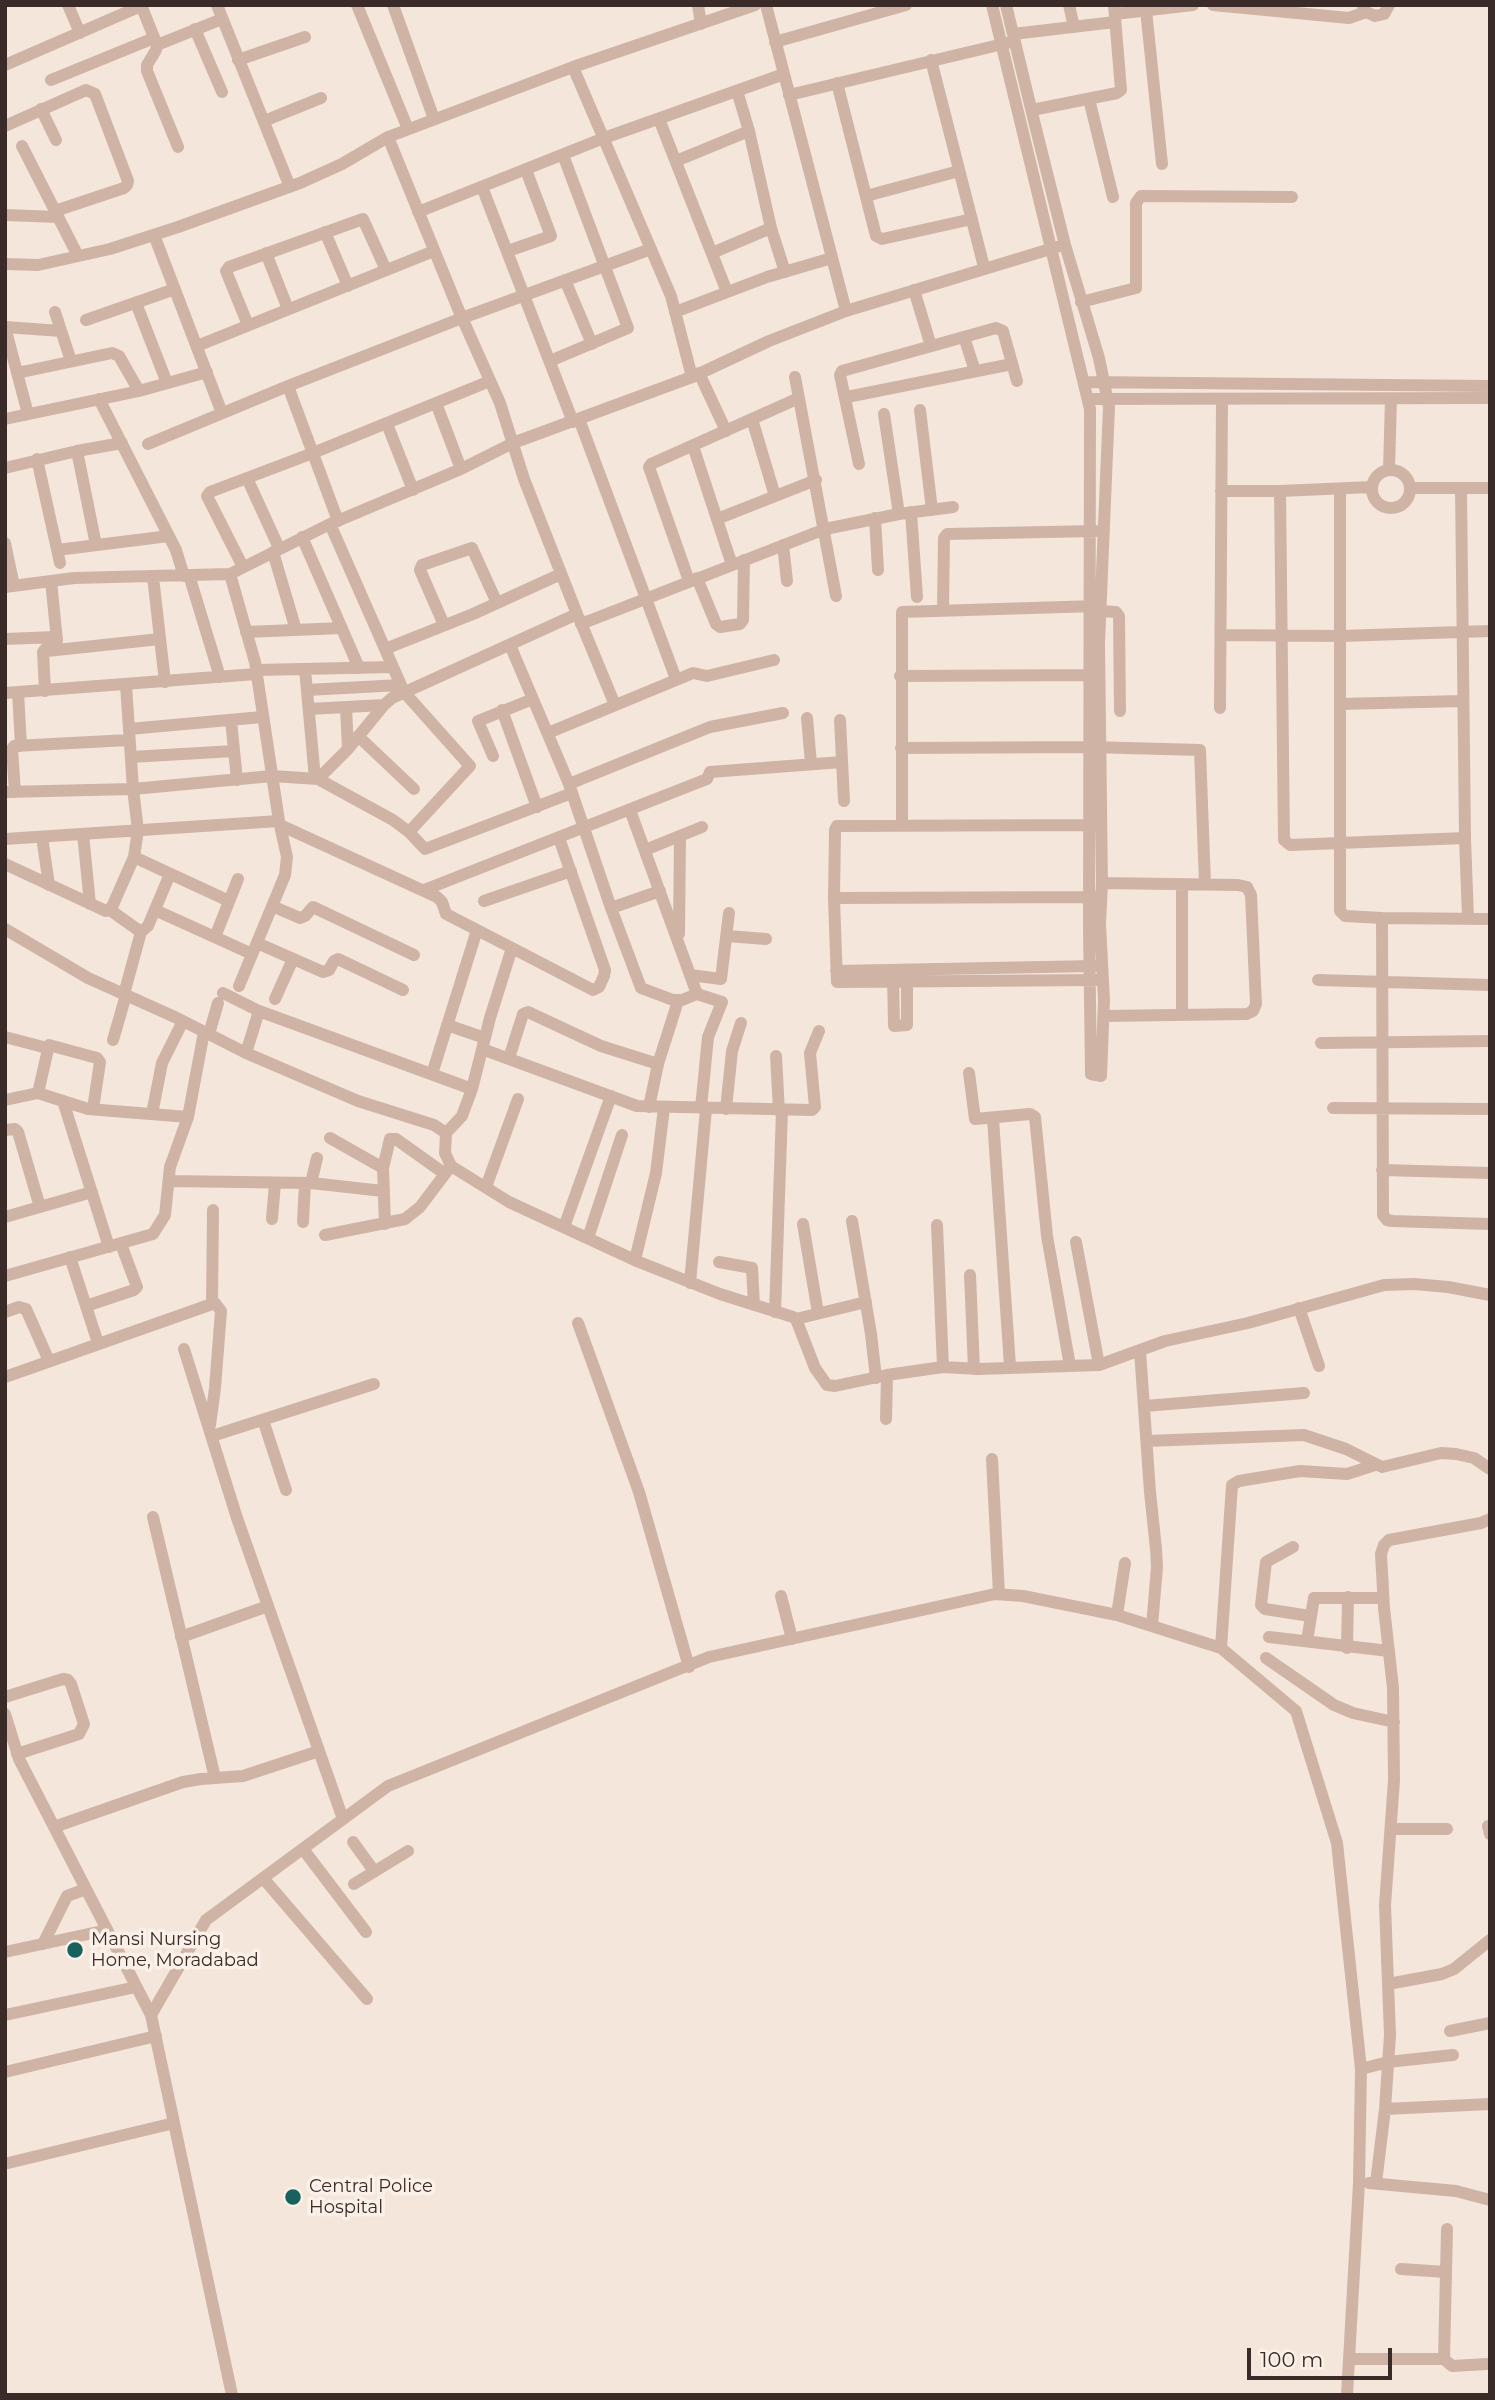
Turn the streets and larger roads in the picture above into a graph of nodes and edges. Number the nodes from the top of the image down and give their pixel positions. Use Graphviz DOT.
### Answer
graph roads {
  1 [pos="68,5"];
  2 [pos="217,5"];
  3 [pos="357,5"];
  4 [pos="393,5"];
  5 [pos="698,5"];
  6 [pos="755,5"];
  7 [pos="766,5"];
  8 [pos="906,5"];
  9 [pos="992,5"];
  10 [pos="1006,5"];
  11 [pos="1069,5"];
  12 [pos="1193,5"];
  13 [pos="1213,5"];
  14 [pos="1389,5"];
  15 [pos="141,6"];
  16 [pos="1364,9"];
  17 [pos="1146,10"];
  18 [pos="1114,14"];
  19 [pos="222,19"];
  20 [pos="701,24"];
  21 [pos="1074,27"];
  22 [pos="195,29"];
  23 [pos="80,33"];
  24 [pos="304,37"];
  25 [pos="1010,40"];
  26 [pos="155,42"];
  27 [pos="775,42"];
  28 [pos="238,60"];
  29 [pos="931,60"];
  30 [pos="5,65"];
  31 [pos="573,67"];
  32 [pos="784,74"];
  33 [pos="51,80"];
  34 [pos="837,83"];
  35 [pos="737,91"];
  36 [pos="222,92"];
  37 [pos="789,95"];
  38 [pos="321,98"];
  39 [pos="1089,99"];
  40 [pos="41,109"];
  41 [pos="1032,110"];
  42 [pos="434,119"];
  43 [pos="659,119"];
  44 [pos="264,121"];
  45 [pos="5,126"];
  46 [pos="408,129"];
  47 [pos="749,131"];
  48 [pos="388,137"];
  49 [pos="604,138"];
  50 [pos="56,140"];
  51 [pos="22,146"];
  52 [pos="178,147"];
  53 [pos="563,155"];
  54 [pos="676,161"];
  55 [pos="1162,164"];
  56 [pos="526,170"];
  57 [pos="959,171"];
  58 [pos="290,187"];
  59 [pos="482,187"];
  60 [pos="866,196"];
  61 [pos="1113,197"];
  62 [pos="1292,197"];
  63 [pos="5,201"];
  64 [pos="418,212"];
  65 [pos="57,214"];
  66 [pos="9,215"];
  67 [pos="972,219"];
  68 [pos="771,228"];
  69 [pos="325,232"];
  70 [pos="154,235"];
  71 [pos="1065,244"];
  72 [pos="651,248"];
  73 [pos="1052,248"];
  74 [pos="434,251"];
  75 [pos="508,251"];
  76 [pos="266,253"];
  77 [pos="712,253"];
  78 [pos="78,256"];
  79 [pos="832,258"];
  80 [pos="5,264"];
  81 [pos="606,265"];
  82 [pos="984,267"];
  83 [pos="386,271"];
  84 [pos="785,271"];
  85 [pos="565,281"];
  86 [pos="348,286"];
  87 [pos="175,289"];
  88 [pos="914,290"];
  89 [pos="727,292"];
  90 [pos="525,296"];
  91 [pos="1081,302"];
  92 [pos="135,303"];
  93 [pos="288,309"];
  94 [pos="846,311"];
  95 [pos="55,312"];
  96 [pos="675,312"];
  97 [pos="462,318"];
  98 [pos="86,320"];
  99 [pos="248,326"];
  100 [pos="5,327"];
  101 [pos="61,331"];
  102 [pos="964,337"];
  103 [pos="592,344"];
  104 [pos="197,346"];
  105 [pos="931,346"];
  106 [pos="550,361"];
  107 [pos="71,362"];
  108 [pos="1012,364"];
  109 [pos="975,371"];
  110 [pos="207,372"];
  111 [pos="18,373"];
  112 [pos="696,375"];
  113 [pos="795,377"];
  114 [pos="490,381"];
  115 [pos="1017,381"];
  116 [pos="1084,382"];
  117 [pos="1104,382"];
  118 [pos="167,383"];
  119 [pos="288,386"];
  120 [pos="1490,386"];
  121 [pos="139,391"];
  122 [pos="1389,394"];
  123 [pos="847,397"];
  124 [pos="799,398"];
  125 [pos="1490,398"];
  126 [pos="99,399"];
  127 [pos="1089,399"];
  128 [pos="1108,399"];
  129 [pos="1222,400"];
  130 [pos="436,403"];
  131 [pos="920,410"];
  132 [pos="222,413"];
  133 [pos="29,414"];
  134 [pos="884,414"];
  135 [pos="5,419"];
  136 [pos="751,419"];
  137 [pos="576,420"];
  138 [pos="387,424"];
  139 [pos="726,431"];
  140 [pos="122,443"];
  141 [pos="513,443"];
  142 [pos="148,444"];
  143 [pos="693,446"];
  144 [pos="77,451"];
  145 [pos="313,453"];
  146 [pos="37,460"];
  147 [pos="859,464"];
  148 [pos="5,468"];
  149 [pos="461,469"];
  150 [pos="1389,470"];
  151 [pos="247,478"];
  152 [pos="816,480"];
  153 [pos="1372,487"];
  154 [pos="1410,488"];
  155 [pos="1461,488"];
  156 [pos="1490,488"];
  157 [pos="1340,489"];
  158 [pos="412,490"];
  159 [pos="1222,491"];
  160 [pos="1280,491"];
  161 [pos="775,496"];
  162 [pos="953,507"];
  163 [pos="932,509"];
  164 [pos="905,513"];
  165 [pos="875,518"];
  166 [pos="717,519"];
  167 [pos="334,523"];
  168 [pos="825,529"];
  169 [pos="1097,531"];
  170 [pos="169,536"];
  171 [pos="302,537"];
  172 [pos="96,545"];
  173 [pos="783,545"];
  174 [pos="6,548"];
  175 [pos="57,550"];
  176 [pos="276,550"];
  177 [pos="738,562"];
  178 [pos="60,563"];
  179 [pos="243,567"];
  180 [pos="878,570"];
  181 [pos="561,573"];
  182 [pos="230,574"];
  183 [pos="187,576"];
  184 [pos="153,577"];
  185 [pos="693,580"];
  186 [pos="51,581"];
  187 [pos="787,582"];
  188 [pos="10,586"];
  189 [pos="836,596"];
  190 [pos="917,597"];
  191 [pos="646,600"];
  192 [pos="497,603"];
  193 [pos="1097,608"];
  194 [pos="943,610"];
  195 [pos="579,619"];
  196 [pos="444,625"];
  197 [pos="342,628"];
  198 [pos="296,630"];
  199 [pos="1462,631"];
  200 [pos="1490,631"];
  201 [pos="246,632"];
  202 [pos="1281,634"];
  203 [pos="1221,635"];
  204 [pos="1341,636"];
  205 [pos="56,638"];
  206 [pos="5,639"];
  207 [pos="160,639"];
  208 [pos="510,645"];
  209 [pos="385,649"];
  210 [pos="44,652"];
  211 [pos="774,660"];
  212 [pos="393,667"];
  213 [pos="359,668"];
  214 [pos="305,669"];
  215 [pos="256,672"];
  216 [pos="1094,675"];
  217 [pos="900,676"];
  218 [pos="220,677"];
  219 [pos="676,679"];
  220 [pos="165,682"];
  221 [pos="126,685"];
  222 [pos="403,688"];
  223 [pos="307,690"];
  224 [pos="45,691"];
  225 [pos="12,692"];
  226 [pos="533,699"];
  227 [pos="1463,701"];
  228 [pos="1340,704"];
  229 [pos="384,705"];
  230 [pos="615,705"];
  231 [pos="346,707"];
  232 [pos="1220,708"];
  233 [pos="309,709"];
  234 [pos="502,710"];
  235 [pos="1120,712"];
  236 [pos="783,713"];
  237 [pos="262,717"];
  238 [pos="807,718"];
  239 [pos="231,720"];
  240 [pos="840,720"];
  241 [pos="548,733"];
  242 [pos="5,735"];
  243 [pos="129,735"];
  244 [pos="358,736"];
  245 [pos="20,740"];
  246 [pos="1094,747"];
  247 [pos="901,748"];
  248 [pos="348,749"];
  249 [pos="234,751"];
  250 [pos="131,757"];
  251 [pos="493,757"];
  252 [pos="842,762"];
  253 [pos="811,764"];
  254 [pos="272,776"];
  255 [pos="317,779"];
  256 [pos="237,780"];
  257 [pos="133,789"];
  258 [pos="414,789"];
  259 [pos="570,789"];
  260 [pos="10,792"];
  261 [pos="844,801"];
  262 [pos="537,807"];
  263 [pos="630,810"];
  264 [pos="279,823"];
  265 [pos="902,825"];
  266 [pos="1095,825"];
  267 [pos="702,827"];
  268 [pos="583,828"];
  269 [pos="138,830"];
  270 [pos="409,832"];
  271 [pos="83,834"];
  272 [pos="680,836"];
  273 [pos="42,837"];
  274 [pos="559,838"];
  275 [pos="1465,838"];
  276 [pos="5,839"];
  277 [pos="1339,843"];
  278 [pos="645,850"];
  279 [pos="134,857"];
  280 [pos="5,864"];
  281 [pos="572,871"];
  282 [pos="170,874"];
  283 [pos="238,880"];
  284 [pos="1102,883"];
  285 [pos="1182,884"];
  286 [pos="1205,884"];
  287 [pos="49,885"];
  288 [pos="424,890"];
  289 [pos="660,891"];
  290 [pos="1095,897"];
  291 [pos="834,898"];
  292 [pos="229,901"];
  293 [pos="484,901"];
  294 [pos="90,904"];
  295 [pos="272,906"];
  296 [pos="611,908"];
  297 [pos="110,910"];
  298 [pos="155,910"];
  299 [pos="729,913"];
  300 [pos="1382,918"];
  301 [pos="1468,918"];
  302 [pos="1490,919"];
  303 [pos="5,929"];
  304 [pos="477,930"];
  305 [pos="141,932"];
  306 [pos="727,936"];
  307 [pos="215,937"];
  308 [pos="765,939"];
  309 [pos="679,942"];
  310 [pos="512,947"];
  311 [pos="255,948"];
  312 [pos="414,955"];
  313 [pos="293,959"];
  314 [pos="1096,973"];
  315 [pos="690,975"];
  316 [pos="1318,980"];
  317 [pos="1381,982"];
  318 [pos="1490,985"];
  319 [pos="239,986"];
  320 [pos="403,990"];
  321 [pos="697,994"];
  322 [pos="125,995"];
  323 [pos="275,999"];
  324 [pos="678,1001"];
  325 [pos="259,1012"];
  326 [pos="1182,1015"];
  327 [pos="1104,1016"];
  328 [pos="183,1021"];
  329 [pos="741,1023"];
  330 [pos="447,1025"];
  331 [pos="819,1031"];
  332 [pos="207,1033"];
  333 [pos="5,1037"];
  334 [pos="113,1040"];
  335 [pos="1490,1041"];
  336 [pos="1381,1042"];
  337 [pos="484,1044"];
  338 [pos="1321,1044"];
  339 [pos="47,1048"];
  340 [pos="246,1053"];
  341 [pos="776,1056"];
  342 [pos="509,1058"];
  343 [pos="657,1064"];
  344 [pos="969,1073"];
  345 [pos="432,1074"];
  346 [pos="472,1089"];
  347 [pos="38,1093"];
  348 [pos="611,1096"];
  349 [pos="518,1098"];
  350 [pos="5,1100"];
  351 [pos="64,1101"];
  352 [pos="649,1107"];
  353 [pos="664,1108"];
  354 [pos="704,1108"];
  355 [pos="1333,1108"];
  356 [pos="1381,1108"];
  357 [pos="1490,1108"];
  358 [pos="93,1109"];
  359 [pos="726,1109"];
  360 [pos="780,1111"];
  361 [pos="152,1115"];
  362 [pos="188,1117"];
  363 [pos="993,1119"];
  364 [pos="5,1130"];
  365 [pos="446,1133"];
  366 [pos="622,1135"];
  367 [pos="330,1138"];
  368 [pos="317,1157"];
  369 [pos="383,1168"];
  370 [pos="448,1170"];
  371 [pos="1382,1170"];
  372 [pos="1490,1173"];
  373 [pos="169,1181"];
  374 [pos="275,1183"];
  375 [pos="308,1183"];
  376 [pos="486,1187"];
  377 [pos="383,1191"];
  378 [pos="92,1192"];
  379 [pos="40,1207"];
  380 [pos="213,1210"];
  381 [pos="5,1217"];
  382 [pos="272,1219"];
  383 [pos="852,1221"];
  384 [pos="303,1222"];
  385 [pos="385,1224"];
  386 [pos="803,1224"];
  387 [pos="1490,1224"];
  388 [pos="937,1225"];
  389 [pos="564,1227"];
  390 [pos="325,1235"];
  391 [pos="588,1238"];
  392 [pos="1076,1242"];
  393 [pos="115,1245"];
  394 [pos="70,1257"];
  395 [pos="635,1260"];
  396 [pos="719,1262"];
  397 [pos="970,1275"];
  398 [pos="5,1276"];
  399 [pos="691,1283"];
  400 [pos="1490,1295"];
  401 [pos="866,1302"];
  402 [pos="212,1303"];
  403 [pos="86,1306"];
  404 [pos="754,1306"];
  405 [pos="1299,1308"];
  406 [pos="5,1312"];
  407 [pos="775,1312"];
  408 [pos="818,1313"];
  409 [pos="796,1319"];
  410 [pos="578,1323"];
  411 [pos="98,1343"];
  412 [pos="184,1349"];
  413 [pos="1140,1351"];
  414 [pos="49,1361"];
  415 [pos="1099,1364"];
  416 [pos="1070,1366"];
  417 [pos="1318,1366"];
  418 [pos="943,1367"];
  419 [pos="1010,1367"];
  420 [pos="974,1369"];
  421 [pos="881,1376"];
  422 [pos="5,1377"];
  423 [pos="374,1384"];
  424 [pos="1304,1393"];
  425 [pos="1145,1406"];
  426 [pos="886,1419"];
  427 [pos="262,1420"];
  428 [pos="210,1432"];
  429 [pos="1147,1441"];
  430 [pos="992,1459"];
  431 [pos="1375,1465"];
  432 [pos="1490,1469"];
  433 [pos="286,1490"];
  434 [pos="153,1517"];
  435 [pos="1490,1519"];
  436 [pos="1293,1547"];
  437 [pos="1125,1563"];
  438 [pos="999,1594"];
  439 [pos="781,1596"];
  440 [pos="1348,1597"];
  441 [pos="1383,1598"];
  442 [pos="268,1606"];
  443 [pos="1117,1615"];
  444 [pos="1310,1616"];
  445 [pos="1152,1626"];
  446 [pos="181,1637"];
  447 [pos="1269,1637"];
  448 [pos="792,1639"];
  449 [pos="1307,1641"];
  450 [pos="1221,1648"];
  451 [pos="1346,1648"];
  452 [pos="1389,1651"];
  453 [pos="1266,1658"];
  454 [pos="689,1667"];
  455 [pos="5,1697"];
  456 [pos="5,1714"];
  457 [pos="1394,1722"];
  458 [pos="319,1751"];
  459 [pos="18,1754"];
  460 [pos="215,1778"];
  461 [pos="343,1819"];
  462 [pos="54,1827"];
  463 [pos="1392,1829"];
  464 [pos="1447,1829"];
  465 [pos="354,1842"];
  466 [pos="303,1849"];
  467 [pos="408,1851"];
  468 [pos="374,1871"];
  469 [pos="263,1878"];
  470 [pos="354,1884"];
  471 [pos="86,1889"];
  472 [pos="107,1930"];
  473 [pos="366,1932"];
  474 [pos="1490,1940"];
  475 [pos="43,1944"];
  476 [pos="5,1952"];
  477 [pos="1388,1984"];
  478 [pos="136,1987"];
  479 [pos="367,1999"];
  480 [pos="5,2015"];
  481 [pos="151,2015"];
  482 [pos="1490,2023"];
  483 [pos="1450,2031"];
  484 [pos="156,2036"];
  485 [pos="1453,2055"];
  486 [pos="1388,2062"];
  487 [pos="1361,2069"];
  488 [pos="5,2072"];
  489 [pos="1490,2104"];
  490 [pos="1385,2109"];
  491 [pos="174,2123"];
  492 [pos="8,2163"];
  493 [pos="1359,2183"];
  494 [pos="1376,2183"];
  495 [pos="1490,2200"];
  496 [pos="1447,2229"];
  497 [pos="1401,2269"];
  498 [pos="1446,2272"];
  499 [pos="1350,2358"];
  500 [pos="1444,2359"];
  501 [pos="1487,2364"];
  502 [pos="232,2395"];
  503 [pos="1347,2395"];
  1 -- 23 [label="street"];
  2 -- 19 [label="street"];
  3 -- 46 [label="street"];
  4 -- 42 [label="street"];
  5 -- 20 [label="street"];
  6 -- 20 [label="street"];
  7 -- 27 [label="street"];
  8 -- 27 [label="street"];
  9 -- 25 [label="street"];
  10 -- 25 [label="street"];
  11 -- 21 [label="street"];
  12 -- 17 [label="street"];
  13 -- 16 [label="street"];
  14 -- 16 [label="street"];
  15 -- 23 [label="street"];
  15 -- 26 [label="street"];
  17 -- 18 [label="street"];
  17 -- 55 [label="street"];
  18 -- 21 [label="street"];
  18 -- 39 [label="street"];
  19 -- 22 [label="street"];
  19 -- 28 [label="street"];
  20 -- 31 [label="street"];
  21 -- 25 [label="street"];
  22 -- 26 [label="street"];
  22 -- 36 [label="street"];
  23 -- 30 [label="street"];
  24 -- 28 [label="street"];
  25 -- 29 [label="street"];
  25 -- 41 [label="street"];
  25 -- 73 [label="street"];
  26 -- 33 [label="street"];
  26 -- 52 [label="street"];
  27 -- 32 [label="street"];
  28 -- 44 [label="street"];
  29 -- 34 [label="street"];
  29 -- 57 [label="street"];
  31 -- 42 [label="street"];
  31 -- 49 [label="street"];
  32 -- 35 [label="street"];
  32 -- 37 [label="street"];
  34 -- 37 [label="street"];
  34 -- 60 [label="street"];
  35 -- 43 [label="street"];
  35 -- 47 [label="street"];
  37 -- 79 [label="street"];
  38 -- 44 [label="street"];
  39 -- 41 [label="street"];
  39 -- 61 [label="street"];
  40 -- 45 [label="street"];
  40 -- 50 [label="street"];
  40 -- 65 [label="street"];
  41 -- 71 [label="street"];
  42 -- 46 [label="street"];
  43 -- 49 [label="street"];
  43 -- 54 [label="street"];
  44 -- 58 [label="street"];
  46 -- 48 [label="street"];
  47 -- 54 [label="street"];
  47 -- 68 [label="street"];
  48 -- 58 [label="street"];
  48 -- 64 [label="street"];
  49 -- 53 [label="street"];
  49 -- 72 [label="street"];
  51 -- 65 [label="street"];
  53 -- 56 [label="street"];
  53 -- 81 [label="street"];
  54 -- 77 [label="street"];
  56 -- 59 [label="street"];
  56 -- 75 [label="street"];
  57 -- 60 [label="street"];
  57 -- 67 [label="street"];
  58 -- 70 [label="street"];
  59 -- 64 [label="street"];
  59 -- 75 [label="street"];
  60 -- 67 [label="street"];
  62 -- 91 [label="street"];
  63 -- 66 [label="street"];
  64 -- 74 [label="street"];
  65 -- 66 [label="street"];
  65 -- 78 [label="street"];
  67 -- 82 [label="street"];
  68 -- 77 [label="street"];
  68 -- 84 [label="street"];
  69 -- 76 [label="street"];
  69 -- 83 [label="street"];
  69 -- 86 [label="street"];
  70 -- 78 [label="street"];
  70 -- 87 [label="street"];
  71 -- 73 [label="street"];
  71 -- 91 [label="street"];
  72 -- 81 [label="street"];
  72 -- 96 [label="street"];
  73 -- 82 [label="street"];
  73 -- 116 [label="street"];
  74 -- 83 [label="street"];
  74 -- 97 [label="street"];
  75 -- 90 [label="street"];
  76 -- 93 [label="street"];
  76 -- 99 [label="street"];
  77 -- 89 [label="street"];
  78 -- 80 [label="street"];
  79 -- 84 [label="street"];
  79 -- 94 [label="street"];
  81 -- 85 [label="street"];
  81 -- 103 [label="street"];
  82 -- 88 [label="street"];
  83 -- 86 [label="street"];
  84 -- 89 [label="street"];
  85 -- 90 [label="street"];
  85 -- 103 [label="street"];
  86 -- 93 [label="street"];
  87 -- 92 [label="street"];
  87 -- 104 [label="street"];
  88 -- 94 [label="street"];
  88 -- 105 [label="street"];
  89 -- 96 [label="street"];
  90 -- 97 [label="street"];
  90 -- 106 [label="street"];
  91 -- 117 [label="street"];
  92 -- 98 [label="street"];
  92 -- 118 [label="street"];
  93 -- 99 [label="street"];
  94 -- 112 [label="street"];
  95 -- 101 [label="street"];
  96 -- 112 [label="street"];
  97 -- 114 [label="street"];
  97 -- 119 [label="street"];
  99 -- 104 [label="street"];
  100 -- 101 [label="street"];
  100 -- 111 [label="street"];
  101 -- 107 [label="street"];
  102 -- 105 [label="street"];
  102 -- 108 [label="street"];
  102 -- 109 [label="street"];
  103 -- 106 [label="street"];
  104 -- 110 [label="street"];
  105 -- 123 [label="street"];
  106 -- 137 [label="street"];
  107 -- 111 [label="street"];
  107 -- 121 [label="street"];
  108 -- 109 [label="street"];
  108 -- 115 [label="street"];
  109 -- 123 [label="street"];
  110 -- 118 [label="street"];
  110 -- 132 [label="street"];
  111 -- 133 [label="street"];
  112 -- 137 [label="street"];
  112 -- 139 [label="street"];
  113 -- 124 [label="street"];
  114 -- 130 [label="street"];
  114 -- 141 [label="street"];
  116 -- 117 [label="street"];
  116 -- 127 [label="street"];
  117 -- 122 [label="street"];
  117 -- 128 [label="street"];
  118 -- 121 [label="street"];
  119 -- 132 [label="street"];
  119 -- 145 [label="street"];
  120 -- 122 [label="street"];
  121 -- 126 [label="street"];
  122 -- 125 [label="street"];
  122 -- 129 [label="street"];
  122 -- 150 [label="street"];
  123 -- 147 [label="street"];
  124 -- 136 [label="street"];
  124 -- 152 [label="street"];
  126 -- 133 [label="street"];
  126 -- 140 [label="street"];
  127 -- 128 [label="street"];
  127 -- 169 [label="street"];
  128 -- 129 [label="street"];
  128 -- 169 [label="street"];
  129 -- 159 [label="street"];
  130 -- 138 [label="street"];
  130 -- 149 [label="street"];
  131 -- 163 [label="street"];
  132 -- 142 [label="street"];
  133 -- 135 [label="street"];
  134 -- 164 [label="street"];
  136 -- 139 [label="street"];
  136 -- 161 [label="street"];
  137 -- 141 [label="street"];
  137 -- 191 [label="street"];
  138 -- 145 [label="street"];
  138 -- 158 [label="street"];
  139 -- 143 [label="street"];
  140 -- 144 [label="street"];
  140 -- 170 [label="street"];
  141 -- 149 [label="street"];
  141 -- 181 [label="street"];
  143 -- 166 [label="street"];
  143 -- 185 [label="street"];
  144 -- 146 [label="street"];
  144 -- 172 [label="street"];
  145 -- 151 [label="street"];
  145 -- 167 [label="street"];
  146 -- 148 [label="street"];
  146 -- 175 [label="street"];
  149 -- 158 [label="street"];
  150 -- 153 [label="street"];
  150 -- 154 [label="street"];
  151 -- 176 [label="street"];
  151 -- 179 [label="street"];
  152 -- 161 [label="street"];
  152 -- 168 [label="street"];
  153 -- 154 [label="street"];
  153 -- 157 [label="street"];
  154 -- 155 [label="street"];
  155 -- 156 [label="street"];
  155 -- 199 [label="street"];
  157 -- 160 [label="street"];
  157 -- 204 [label="street"];
  158 -- 167 [label="street"];
  159 -- 160 [label="street"];
  159 -- 203 [label="street"];
  160 -- 202 [label="street"];
  161 -- 166 [label="street"];
  162 -- 163 [label="street"];
  163 -- 164 [label="street"];
  164 -- 165 [label="street"];
  164 -- 190 [label="street"];
  165 -- 168 [label="street"];
  165 -- 180 [label="street"];
  166 -- 177 [label="street"];
  167 -- 171 [label="street"];
  167 -- 209 [label="street"];
  168 -- 173 [label="street"];
  168 -- 189 [label="street"];
  169 -- 193 [label="street"];
  169 -- 194 [label="street"];
  170 -- 172 [label="street"];
  170 -- 183 [label="street"];
  171 -- 176 [label="street"];
  171 -- 197 [label="street"];
  172 -- 175 [label="street"];
  173 -- 177 [label="street"];
  173 -- 187 [label="street"];
  174 -- 188 [label="street"];
  175 -- 178 [label="street"];
  176 -- 179 [label="street"];
  176 -- 198 [label="street"];
  177 -- 185 [label="street"];
  177 -- 185 [label="street"];
  179 -- 182 [label="street"];
  181 -- 192 [label="street"];
  181 -- 195 [label="street"];
  182 -- 183 [label="street"];
  182 -- 201 [label="street"];
  183 -- 184 [label="street"];
  183 -- 218 [label="street"];
  184 -- 186 [label="street"];
  184 -- 207 [label="street"];
  185 -- 191 [label="street"];
  186 -- 188 [label="street"];
  186 -- 205 [label="street"];
  191 -- 195 [label="street"];
  191 -- 219 [label="street"];
  192 -- 196 [label="street"];
  192 -- 196 [label="street"];
  193 -- 194 [label="street"];
  193 -- 216 [label="street"];
  193 -- 235 [label="street"];
  194 -- 217 [label="street"];
  195 -- 208 [label="street"];
  195 -- 230 [label="street"];
  196 -- 209 [label="street"];
  197 -- 198 [label="street"];
  197 -- 213 [label="street"];
  198 -- 201 [label="street"];
  199 -- 200 [label="street"];
  199 -- 204 [label="street"];
  199 -- 227 [label="street"];
  201 -- 215 [label="street"];
  202 -- 203 [label="street"];
  202 -- 204 [label="street"];
  202 -- 277 [label="street"];
  203 -- 232 [label="street"];
  204 -- 228 [label="street"];
  205 -- 206 [label="street"];
  205 -- 210 [label="street"];
  207 -- 210 [label="street"];
  207 -- 220 [label="street"];
  208 -- 222 [label="street"];
  208 -- 226 [label="street"];
  209 -- 212 [label="street"];
  210 -- 224 [label="street"];
  211 -- 219 [label="street"];
  212 -- 213 [label="street"];
  212 -- 222 [label="street"];
  213 -- 214 [label="street"];
  214 -- 215 [label="street"];
  214 -- 223 [label="street"];
  215 -- 218 [label="street"];
  215 -- 237 [label="street"];
  216 -- 217 [label="street"];
  216 -- 246 [label="street"];
  217 -- 247 [label="street"];
  218 -- 220 [label="street"];
  219 -- 230 [label="street"];
  220 -- 221 [label="street"];
  221 -- 224 [label="street"];
  221 -- 243 [label="street"];
  222 -- 223 [label="street"];
  222 -- 229 [label="street"];
  222 -- 270 [label="street"];
  223 -- 233 [label="street"];
  224 -- 225 [label="street"];
  225 -- 245 [label="street"];
  226 -- 234 [label="street"];
  226 -- 241 [label="street"];
  227 -- 228 [label="street"];
  227 -- 275 [label="street"];
  228 -- 277 [label="street"];
  229 -- 231 [label="street"];
  229 -- 244 [label="street"];
  230 -- 241 [label="street"];
  231 -- 233 [label="street"];
  231 -- 248 [label="street"];
  233 -- 255 [label="street"];
  234 -- 251 [label="street"];
  234 -- 262 [label="street"];
  236 -- 259 [label="street"];
  237 -- 239 [label="street"];
  237 -- 254 [label="street"];
  238 -- 253 [label="street"];
  239 -- 243 [label="street"];
  239 -- 249 [label="street"];
  240 -- 252 [label="street"];
  241 -- 259 [label="street"];
  242 -- 245 [label="street"];
  243 -- 245 [label="street"];
  243 -- 250 [label="street"];
  244 -- 248 [label="street"];
  244 -- 258 [label="street"];
  245 -- 260 [label="street"];
  246 -- 247 [label="street"];
  246 -- 266 [label="street"];
  246 -- 286 [label="street"];
  247 -- 265 [label="street"];
  248 -- 255 [label="street"];
  249 -- 250 [label="street"];
  249 -- 256 [label="street"];
  250 -- 257 [label="street"];
  252 -- 253 [label="street"];
  252 -- 261 [label="street"];
  253 -- 263 [label="street"];
  254 -- 255 [label="street"];
  254 -- 256 [label="street"];
  254 -- 264 [label="street"];
  255 -- 270 [label="street"];
  256 -- 257 [label="street"];
  257 -- 260 [label="street"];
  257 -- 269 [label="street"];
  259 -- 262 [label="street"];
  259 -- 268 [label="street"];
  262 -- 270 [label="street"];
  263 -- 268 [label="street"];
  263 -- 278 [label="street"];
  264 -- 269 [label="street"];
  264 -- 288 [label="street"];
  264 -- 295 [label="street"];
  265 -- 266 [label="street"];
  265 -- 291 [label="street"];
  266 -- 284 [label="street"];
  266 -- 290 [label="street"];
  267 -- 272 [label="street"];
  268 -- 274 [label="street"];
  268 -- 296 [label="street"];
  269 -- 271 [label="street"];
  269 -- 279 [label="street"];
  271 -- 273 [label="street"];
  271 -- 294 [label="street"];
  272 -- 278 [label="street"];
  272 -- 309 [label="street"];
  273 -- 276 [label="street"];
  273 -- 287 [label="street"];
  274 -- 281 [label="street"];
  274 -- 288 [label="street"];
  275 -- 277 [label="street"];
  275 -- 301 [label="street"];
  277 -- 300 [label="street"];
  278 -- 289 [label="street"];
  279 -- 282 [label="street"];
  279 -- 297 [label="street"];
  280 -- 287 [label="street"];
  281 -- 293 [label="street"];
  281 -- 310 [label="street"];
  282 -- 292 [label="street"];
  282 -- 298 [label="street"];
  283 -- 292 [label="street"];
  284 -- 285 [label="street"];
  284 -- 290 [label="street"];
  285 -- 286 [label="street"];
  285 -- 326 [label="street"];
  286 -- 326 [label="street"];
  287 -- 294 [label="street"];
  288 -- 304 [label="street"];
  289 -- 296 [label="street"];
  289 -- 309 [label="street"];
  290 -- 291 [label="street"];
  290 -- 314 [label="street"];
  291 -- 314 [label="street"];
  292 -- 307 [label="street"];
  294 -- 297 [label="street"];
  295 -- 311 [label="street"];
  295 -- 312 [label="street"];
  296 -- 324 [label="street"];
  297 -- 305 [label="street"];
  298 -- 305 [label="street"];
  298 -- 307 [label="street"];
  299 -- 306 [label="street"];
  300 -- 301 [label="street"];
  300 -- 317 [label="street"];
  301 -- 302 [label="street"];
  303 -- 322 [label="street"];
  304 -- 310 [label="street"];
  304 -- 330 [label="street"];
  305 -- 322 [label="street"];
  306 -- 308 [label="street"];
  306 -- 315 [label="street"];
  307 -- 311 [label="street"];
  309 -- 315 [label="street"];
  310 -- 337 [label="street"];
  311 -- 313 [label="street"];
  311 -- 319 [label="street"];
  313 -- 320 [label="street"];
  313 -- 323 [label="street"];
  314 -- 327 [label="street"];
  314 -- 327 [label="street"];
  315 -- 321 [label="street"];
  316 -- 317 [label="street"];
  317 -- 318 [label="street"];
  317 -- 336 [label="street"];
  321 -- 324 [label="street"];
  321 -- 354 [label="street"];
  322 -- 328 [label="street"];
  322 -- 334 [label="street"];
  324 -- 343 [label="street"];
  325 -- 332 [label="street"];
  325 -- 340 [label="street"];
  325 -- 345 [label="street"];
  326 -- 327 [label="street"];
  328 -- 332 [label="street"];
  328 -- 361 [label="street"];
  329 -- 359 [label="street"];
  330 -- 337 [label="street"];
  330 -- 345 [label="street"];
  331 -- 360 [label="street"];
  332 -- 340 [label="street"];
  332 -- 362 [label="street"];
  333 -- 339 [label="street"];
  335 -- 336 [label="street"];
  336 -- 338 [label="street"];
  336 -- 356 [label="street"];
  337 -- 342 [label="street"];
  337 -- 346 [label="street"];
  339 -- 347 [label="street"];
  339 -- 358 [label="street"];
  340 -- 365 [label="street"];
  341 -- 360 [label="street"];
  342 -- 343 [label="street"];
  342 -- 348 [label="street"];
  343 -- 352 [label="street"];
  344 -- 363 [label="street"];
  345 -- 346 [label="street"];
  346 -- 365 [label="street"];
  347 -- 350 [label="street"];
  347 -- 351 [label="street"];
  348 -- 352 [label="street"];
  348 -- 389 [label="street"];
  349 -- 376 [label="street"];
  351 -- 358 [label="street"];
  351 -- 378 [label="street"];
  352 -- 353 [label="street"];
  353 -- 354 [label="street"];
  353 -- 395 [label="street"];
  354 -- 359 [label="street"];
  354 -- 399 [label="street"];
  355 -- 356 [label="street"];
  356 -- 357 [label="street"];
  356 -- 371 [label="street"];
  358 -- 361 [label="street"];
  359 -- 360 [label="street"];
  360 -- 407 [label="street"];
  361 -- 362 [label="street"];
  362 -- 373 [label="street"];
  363 -- 416 [label="street"];
  363 -- 419 [label="street"];
  364 -- 379 [label="street"];
  365 -- 370 [label="street"];
  366 -- 391 [label="street"];
  367 -- 369 [label="street"];
  368 -- 375 [label="street"];
  369 -- 370 [label="street"];
  369 -- 377 [label="street"];
  370 -- 376 [label="street"];
  370 -- 385 [label="street"];
  371 -- 372 [label="street"];
  371 -- 387 [label="street"];
  373 -- 374 [label="street"];
  373 -- 393 [label="street"];
  374 -- 375 [label="street"];
  374 -- 382 [label="street"];
  375 -- 377 [label="street"];
  375 -- 384 [label="street"];
  376 -- 389 [label="street"];
  377 -- 385 [label="street"];
  378 -- 379 [label="street"];
  378 -- 393 [label="street"];
  379 -- 381 [label="street"];
  380 -- 402 [label="street"];
  383 -- 401 [label="street"];
  385 -- 390 [label="street"];
  386 -- 408 [label="street"];
  388 -- 418 [label="street"];
  389 -- 391 [label="street"];
  391 -- 395 [label="street"];
  392 -- 415 [label="street"];
  393 -- 394 [label="street"];
  393 -- 403 [label="street"];
  394 -- 398 [label="street"];
  394 -- 403 [label="street"];
  395 -- 399 [label="street"];
  396 -- 404 [label="street"];
  397 -- 420 [label="street"];
  399 -- 404 [label="street"];
  400 -- 405 [label="street"];
  401 -- 408 [label="street"];
  401 -- 421 [label="street"];
  402 -- 411 [label="street"];
  402 -- 428 [label="street"];
  403 -- 411 [label="street"];
  404 -- 407 [label="street"];
  405 -- 413 [label="street"];
  405 -- 417 [label="street"];
  406 -- 414 [label="street"];
  407 -- 409 [label="street"];
  408 -- 409 [label="street"];
  409 -- 421 [label="street"];
  410 -- 454 [label="street"];
  411 -- 414 [label="street"];
  412 -- 428 [label="street"];
  413 -- 415 [label="street"];
  413 -- 425 [label="street"];
  414 -- 422 [label="street"];
  415 -- 416 [label="street"];
  416 -- 419 [label="street"];
  418 -- 420 [label="street"];
  418 -- 421 [label="street"];
  419 -- 420 [label="street"];
  421 -- 426 [label="street"];
  423 -- 427 [label="street"];
  424 -- 425 [label="street"];
  425 -- 429 [label="street"];
  427 -- 428 [label="street"];
  427 -- 433 [label="street"];
  428 -- 442 [label="street"];
  429 -- 431 [label="street"];
  429 -- 445 [label="street"];
  430 -- 438 [label="street"];
  431 -- 432 [label="street"];
  431 -- 450 [label="street"];
  434 -- 446 [label="street"];
  435 -- 441 [label="street"];
  436 -- 444 [label="street"];
  437 -- 443 [label="street"];
  438 -- 443 [label="street"];
  438 -- 448 [label="street"];
  439 -- 448 [label="street"];
  440 -- 441 [label="street"];
  440 -- 444 [label="street"];
  440 -- 451 [label="street"];
  441 -- 452 [label="street"];
  442 -- 446 [label="street"];
  442 -- 458 [label="street"];
  443 -- 445 [label="street"];
  444 -- 449 [label="street"];
  445 -- 450 [label="street"];
  446 -- 460 [label="street"];
  447 -- 449 [label="street"];
  448 -- 454 [label="street"];
  449 -- 451 [label="street"];
  450 -- 487 [label="street"];
  451 -- 452 [label="street"];
  452 -- 457 [label="street"];
  453 -- 457 [label="street"];
  454 -- 461 [label="street"];
  455 -- 459 [label="street"];
  456 -- 459 [label="street"];
  457 -- 463 [label="street"];
  458 -- 460 [label="street"];
  458 -- 461 [label="street"];
  459 -- 462 [label="street"];
  460 -- 462 [label="street"];
  461 -- 466 [label="street"];
  462 -- 471 [label="street"];
  463 -- 464 [label="street"];
  463 -- 477 [label="street"];
  465 -- 468 [label="street"];
  466 -- 469 [label="street"];
  466 -- 473 [label="street"];
  467 -- 468 [label="street"];
  468 -- 470 [label="street"];
  469 -- 479 [label="street"];
  469 -- 481 [label="street"];
  471 -- 472 [label="street"];
  471 -- 475 [label="street"];
  472 -- 475 [label="street"];
  472 -- 478 [label="street"];
  474 -- 477 [label="street"];
  475 -- 476 [label="street"];
  477 -- 486 [label="street"];
  478 -- 480 [label="street"];
  478 -- 481 [label="street"];
  481 -- 484 [label="street"];
  482 -- 483 [label="street"];
  484 -- 488 [label="street"];
  484 -- 491 [label="street"];
  485 -- 486 [label="street"];
  486 -- 487 [label="street"];
  486 -- 490 [label="street"];
  487 -- 493 [label="street"];
  489 -- 490 [label="street"];
  490 -- 494 [label="street"];
  491 -- 492 [label="street"];
  491 -- 502 [label="street"];
  493 -- 494 [label="street"];
  493 -- 499 [label="street"];
  494 -- 495 [label="street"];
  496 -- 498 [label="street"];
  497 -- 498 [label="street"];
  498 -- 500 [label="street"];
  499 -- 500 [label="street"];
  499 -- 503 [label="street"];
  500 -- 501 [label="street"];
}
